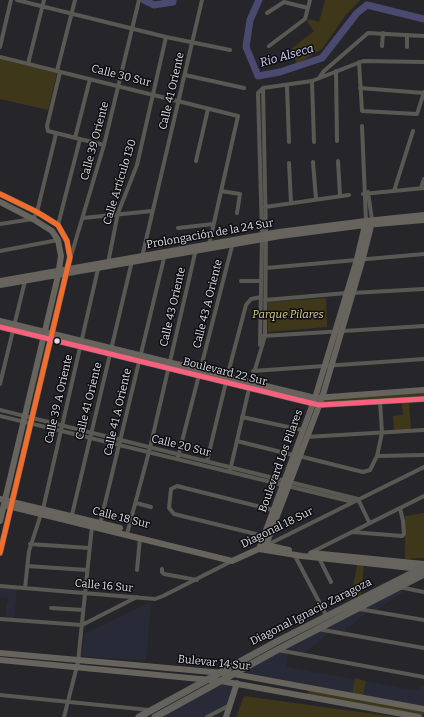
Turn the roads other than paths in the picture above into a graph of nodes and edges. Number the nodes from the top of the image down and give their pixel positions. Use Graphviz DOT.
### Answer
graph roads {
  1 [pos="11,0"];
  2 [pos="17,0"];
  3 [pos="44,0"];
  4 [pos="75,0"];
  5 [pos="139,0"];
  6 [pos="202,0"];
  7 [pos="310,0"];
  8 [pos="43,6"];
  9 [pos="308,8"];
  10 [pos="72,13"];
  11 [pos="267,13"];
  12 [pos="133,29"];
  13 [pos="382,33"];
  14 [pos="407,35"];
  15 [pos="424,36"];
  16 [pos="166,37"];
  17 [pos="192,42"];
  18 [pos="269,46"];
  19 [pos="382,46"];
  20 [pos="0,47"];
  21 [pos="407,47"];
  22 [pos="230,50"];
  23 [pos="0,57"];
  24 [pos="359,62"];
  25 [pos="424,62"];
  26 [pos="28,64"];
  27 [pos="58,71"];
  28 [pos="336,71"];
  29 [pos="185,75"];
  30 [pos="319,78"];
  31 [pos="90,79"];
  32 [pos="312,80"];
  33 [pos="119,86"];
  34 [pos="287,86"];
  35 [pos="244,88"];
  36 [pos="360,88"];
  37 [pos="424,93"];
  38 [pos="152,94"];
  39 [pos="179,101"];
  40 [pos="208,109"];
  41 [pos="362,126"];
  42 [pos="413,131"];
  43 [pos="56,134"];
  44 [pos="75,138"];
  45 [pos="80,139"];
  46 [pos="289,142"];
  47 [pos="314,142"];
  48 [pos="337,142"];
  49 [pos="104,145"];
  50 [pos="196,161"];
  51 [pos="338,161"];
  52 [pos="313,162"];
  53 [pos="289,163"];
  54 [pos="424,179"];
  55 [pos="365,188"];
  56 [pos="423,188"];
  57 [pos="221,191"];
  58 [pos="394,191"];
  59 [pos="369,193"];
  60 [pos="0,194"];
  61 [pos="363,194"];
  62 [pos="340,195"];
  63 [pos="349,195"];
  64 [pos="316,199"];
  65 [pos="0,202"];
  66 [pos="291,203"];
  67 [pos="264,207"];
  68 [pos="152,211"];
  69 [pos="37,212"];
  70 [pos="118,213"];
  71 [pos="237,213"];
  72 [pos="424,215"];
  73 [pos="83,218"];
  74 [pos="33,219"];
  75 [pos="424,220"];
  76 [pos="369,223"];
  77 [pos="0,224"];
  78 [pos="213,224"];
  79 [pos="58,225"];
  80 [pos="178,228"];
  81 [pos="264,237"];
  82 [pos="58,240"];
  83 [pos="209,245"];
  84 [pos="232,246"];
  85 [pos="196,250"];
  86 [pos="0,251"];
  87 [pos="424,254"];
  88 [pos="70,257"];
  89 [pos="142,257"];
  90 [pos="164,258"];
  91 [pos="360,258"];
  92 [pos="132,261"];
  93 [pos="108,262"];
  94 [pos="266,268"];
  95 [pos="98,269"];
  96 [pos="67,272"];
  97 [pos="59,274"];
  98 [pos="0,281"];
  99 [pos="25,281"];
  100 [pos="242,281"];
  101 [pos="261,281"];
  102 [pos="0,285"];
  103 [pos="424,289"];
  104 [pos="349,293"];
  105 [pos="261,297"];
  106 [pos="265,300"];
  107 [pos="0,321"];
  108 [pos="424,326"];
  109 [pos="0,327"];
  110 [pos="14,327"];
  111 [pos="338,330"];
  112 [pos="44,336"];
  113 [pos="263,336"];
  114 [pos="52,338"];
  115 [pos="81,345"];
  116 [pos="111,352"];
  117 [pos="140,359"];
  118 [pos="424,359"];
  119 [pos="328,365"];
  120 [pos="169,366"];
  121 [pos="253,371"];
  122 [pos="200,373"];
  123 [pos="227,379"];
  124 [pos="0,384"];
  125 [pos="250,385"];
  126 [pos="424,390"];
  127 [pos="424,399"];
  128 [pos="317,401"];
  129 [pos="380,401"];
  130 [pos="0,410"];
  131 [pos="0,416"];
  132 [pos="242,417"];
  133 [pos="25,419"];
  134 [pos="32,421"];
  135 [pos="61,428"];
  136 [pos="302,430"];
  137 [pos="424,430"];
  138 [pos="382,433"];
  139 [pos="90,436"];
  140 [pos="306,438"];
  141 [pos="237,441"];
  142 [pos="120,443"];
  143 [pos="149,450"];
  144 [pos="424,455"];
  145 [pos="296,456"];
  146 [pos="377,456"];
  147 [pos="178,457"];
  148 [pos="207,461"];
  149 [pos="424,467"];
  150 [pos="230,469"];
  151 [pos="286,483"];
  152 [pos="424,496"];
  153 [pos="358,500"];
  154 [pos="2,502"];
  155 [pos="353,502"];
  156 [pos="136,503"];
  157 [pos="12,504"];
  158 [pos="151,507"];
  159 [pos="400,508"];
  160 [pos="273,510"];
  161 [pos="42,512"];
  162 [pos="71,518"];
  163 [pos="0,521"];
  164 [pos="369,522"];
  165 [pos="100,524"];
  166 [pos="92,526"];
  167 [pos="127,532"];
  168 [pos="351,532"];
  169 [pos="264,536"];
  170 [pos="140,537"];
  171 [pos="151,538"];
  172 [pos="30,544"];
  173 [pos="266,545"];
  174 [pos="89,548"];
  175 [pos="259,548"];
  176 [pos="0,553"];
  177 [pos="293,553"];
  178 [pos="310,553"];
  179 [pos="319,558"];
  180 [pos="235,560"];
  181 [pos="27,566"];
  182 [pos="423,568"];
  183 [pos="162,569"];
  184 [pos="87,570"];
  185 [pos="137,570"];
  186 [pos="197,580"];
  187 [pos="331,582"];
  188 [pos="0,586"];
  189 [pos="398,587"];
  190 [pos="25,588"];
  191 [pos="424,592"];
  192 [pos="85,594"];
  193 [pos="137,597"];
  194 [pos="51,608"];
  195 [pos="356,608"];
  196 [pos="83,610"];
  197 [pos="0,619"];
  198 [pos="329,619"];
  199 [pos="424,620"];
  200 [pos="82,625"];
  201 [pos="318,629"];
  202 [pos="424,648"];
  203 [pos="277,650"];
  204 [pos="0,653"];
  205 [pos="78,659"];
  206 [pos="0,660"];
  207 [pos="76,667"];
  208 [pos="222,672"];
  209 [pos="234,674"];
  210 [pos="424,677"];
  211 [pos="210,680"];
  212 [pos="221,681"];
  213 [pos="238,683"];
  214 [pos="0,695"];
  215 [pos="68,702"];
  216 [pos="230,705"];
  217 [pos="424,709"];
  218 [pos="153,714"];
  219 [pos="424,714"];
  220 [pos="408,716"];
  221 [pos="64,717"];
  222 [pos="139,717"];
  223 [pos="207,717"];
  224 [pos="226,717"];
  225 [pos="419,717"];
  1 -- 20 [label="street"];
  2 -- 8 [label="street"];
  3 -- 8 [label="street"];
  4 -- 10 [label="street"];
  5 -- 12 [label="street, Calle 39 Oriente"];
  6 -- 17 [label="street, Calle 41 Oriente"];
  7 -- 9 [label="street"];
  8 -- 10 [label="street"];
  8 -- 26 [label="street"];
  9 -- 11 [label="street"];
  9 -- 18 [label="street"];
  10 -- 12 [label="street"];
  10 -- 27 [label="street"];
  12 -- 16 [label="street"];
  12 -- 33 [label="street, Calle 39 Oriente"];
  13 -- 14 [label="street"];
  13 -- 19 [label="street"];
  13 -- 30 [label="street"];
  14 -- 15 [label="street"];
  14 -- 21 [label="street"];
  16 -- 17 [label="street"];
  16 -- 38 [label="street, Calle Artículo 130"];
  17 -- 22 [label="street"];
  17 -- 29 [label="street, Calle 41 Oriente"];
  23 -- 26 [label="street, Calle 30 Sur"];
  24 -- 25 [label="street"];
  24 -- 28 [label="street"];
  24 -- 36 [label="street"];
  26 -- 27 [label="street, Calle 30 Sur"];
  27 -- 31 [label="street, Calle 30 Sur"];
  27 -- 43 [label="street"];
  28 -- 30 [label="street"];
  28 -- 48 [label="street"];
  29 -- 35 [label="street"];
  29 -- 39 [label="street, Calle 41 Oriente"];
  30 -- 32 [label="street"];
  31 -- 33 [label="street, Calle 30 Sur"];
  31 -- 44 [label="street"];
  32 -- 34 [label="street"];
  32 -- 47 [label="street"];
  33 -- 38 [label="street, Calle 30 Sur"];
  33 -- 49 [label="street, Calle 39 Oriente"];
  34 -- 46 [label="street"];
  34 -- 67 [label="street"];
  36 -- 37 [label="street"];
  36 -- 37 [label="street"];
  38 -- 39 [label="street, Calle 30 Sur"];
  38 -- 70 [label="street, Calle Artículo 130"];
  39 -- 40 [label="street, Calle 30 Sur"];
  39 -- 68 [label="street, Calle 41 Oriente"];
  40 -- 50 [label="street"];
  40 -- 57 [label="street, Calle 30 Sur"];
  41 -- 55 [label="street"];
  42 -- 58 [label="street"];
  43 -- 44 [label="street"];
  43 -- 69 [label="street"];
  44 -- 45 [label="street"];
  45 -- 49 [label="street"];
  45 -- 79 [label="street"];
  49 -- 73 [label="street, Calle 39 Oriente"];
  51 -- 62 [label="street"];
  52 -- 64 [label="street"];
  53 -- 66 [label="street"];
  54 -- 56 [label="street"];
  55 -- 59 [label="street"];
  55 -- 61 [label="street"];
  56 -- 58 [label="street"];
  57 -- 71 [label="street"];
  57 -- 78 [label="street"];
  58 -- 59 [label="street"];
  59 -- 61 [label="street"];
  59 -- 76 [label="street"];
  60 -- 69 [label="main road"];
  61 -- 76 [label="street"];
  62 -- 63 [label="street"];
  62 -- 64 [label="street"];
  64 -- 66 [label="street"];
  65 -- 74 [label="main road"];
  66 -- 67 [label="street"];
  67 -- 81 [label="street"];
  68 -- 70 [label="street"];
  68 -- 89 [label="street, Calle 41 Oriente"];
  69 -- 74 [label="street"];
  69 -- 79 [label="main road"];
  70 -- 73 [label="street"];
  70 -- 93 [label="street, Calle Artículo 130"];
  72 -- 76 [label="main road, Prolongación de la 24 Sur"];
  73 -- 88 [label="street, Calle 39 Oriente"];
  74 -- 77 [label="street"];
  74 -- 82 [label="main road"];
  75 -- 76 [label="main road, Prolongación de la 24 Sur"];
  76 -- 81 [label="main road, Prolongación de la 24 Sur"];
  76 -- 91 [label="main road, Boulevard Los Pilares"];
  78 -- 80 [label="street"];
  78 -- 83 [label="street"];
  79 -- 88 [label="main road"];
  81 -- 83 [label="main road, Prolongación de la 24 Sur"];
  81 -- 84 [label="main road, Prolongación de la 24 Sur"];
  81 -- 94 [label="street"];
  81 -- 101 [label="street"];
  82 -- 86 [label="street"];
  82 -- 97 [label="main road"];
  83 -- 85 [label="main road, Prolongación de la 24 Sur"];
  84 -- 85 [label="main road, Prolongación de la 24 Sur"];
  84 -- 122 [label="street, Calle 43 A Oriente"];
  85 -- 89 [label="main road, Prolongación de la 24 Sur"];
  85 -- 90 [label="main road, Prolongación de la 24 Sur"];
  85 -- 120 [label="street, Calle 43 Oriente"];
  87 -- 91 [label="street"];
  88 -- 96 [label="main road"];
  89 -- 92 [label="main road, Prolongación de la 24 Sur"];
  90 -- 92 [label="main road, Prolongación de la 24 Sur"];
  90 -- 117 [label="street, Calle 41 A Oriente"];
  91 -- 94 [label="street"];
  91 -- 104 [label="main road, Boulevard Los Pilares"];
  92 -- 93 [label="main road, Prolongación de la 24 Sur"];
  92 -- 95 [label="main road, Prolongación de la 24 Sur"];
  92 -- 116 [label="street, Calle 41 Oriente"];
  93 -- 96 [label="main road, Prolongación de la 24 Sur"];
  94 -- 106 [label="street"];
  95 -- 96 [label="main road, Prolongación de la 24 Sur"];
  95 -- 115 [label="street, Calle 39 A Oriente"];
  96 -- 97 [label="main road, Prolongación de la 24 Sur"];
  96 -- 114 [label="main road"];
  97 -- 98 [label="main road, Prolongación de la 24 Sur"];
  97 -- 99 [label="main road, Prolongación de la 24 Sur"];
  97 -- 112 [label="main road"];
  99 -- 102 [label="main road, Prolongación de la 24 Sur"];
  99 -- 110 [label="street"];
  100 -- 101 [label="street"];
  101 -- 105 [label="street"];
  103 -- 104 [label="street"];
  104 -- 106 [label="street"];
  104 -- 111 [label="main road, Boulevard Los Pilares"];
  105 -- 113 [label="street"];
  105 -- 123 [label="street"];
  106 -- 113 [label="street"];
  107 -- 110 [label="main road, Boulevard 22 Sur"];
  108 -- 111 [label="street"];
  109 -- 110 [label="main road, Boulevard 22 Sur"];
  110 -- 112 [label="main road, Boulevard 22 Sur"];
  110 -- 124 [label="street"];
  111 -- 113 [label="street"];
  111 -- 119 [label="main road, Boulevard Los Pilares"];
  112 -- 114 [label="main road, Boulevard 22 Sur"];
  112 -- 133 [label="main road"];
  113 -- 121 [label="street"];
  114 -- 115 [label="main road, Boulevard 22 Sur"];
  114 -- 134 [label="main road"];
  115 -- 116 [label="main road, Boulevard 22 Sur"];
  115 -- 135 [label="street, Calle 39 A Oriente"];
  116 -- 117 [label="main road, Boulevard 22 Sur"];
  116 -- 139 [label="street, Calle 41 Oriente"];
  117 -- 120 [label="main road, Boulevard 22 Sur"];
  117 -- 142 [label="street, Calle 41 A Oriente"];
  118 -- 119 [label="street"];
  119 -- 121 [label="street"];
  119 -- 128 [label="main road, Boulevard Los Pilares"];
  120 -- 122 [label="main road, Boulevard 22 Sur"];
  120 -- 143 [label="street, Calle 43 Oriente"];
  121 -- 125 [label="street"];
  122 -- 123 [label="main road, Boulevard 22 Sur"];
  122 -- 147 [label="street, Calle 43 A Oriente"];
  123 -- 125 [label="main road, Boulevard 22 Sur"];
  123 -- 148 [label="street"];
  125 -- 128 [label="main road, Boulevard 22 Sur"];
  125 -- 132 [label="street"];
  126 -- 128 [label="main road, Boulevard 22 Sur"];
  127 -- 129 [label="main road, Boulevard 22 Sur"];
  128 -- 129 [label="main road, Boulevard 22 Sur"];
  128 -- 136 [label="main road, Boulevard Los Pilares"];
  128 -- 140 [label="main road, Boulevard Los Pilares"];
  129 -- 138 [label="street"];
  130 -- 133 [label="street, Calle 20 Sur"];
  131 -- 133 [label="street, Calle 20 Sur"];
  132 -- 136 [label="street"];
  132 -- 141 [label="street"];
  133 -- 134 [label="street, Calle 20 Sur"];
  133 -- 154 [label="main road"];
  134 -- 135 [label="street, Calle 20 Sur"];
  134 -- 157 [label="main road"];
  135 -- 139 [label="street, Calle 20 Sur"];
  135 -- 161 [label="street, Calle 39 A Oriente"];
  136 -- 145 [label="main road, Boulevard Los Pilares"];
  137 -- 138 [label="street"];
  138 -- 140 [label="street"];
  138 -- 146 [label="street"];
  139 -- 142 [label="street, Calle 20 Sur"];
  139 -- 162 [label="street, Calle 41 Oriente"];
  140 -- 145 [label="main road, Boulevard Los Pilares"];
  141 -- 145 [label="street"];
  141 -- 150 [label="street"];
  142 -- 143 [label="street, Calle 20 Sur"];
  142 -- 165 [label="street, Calle 41 A Oriente"];
  143 -- 147 [label="street, Calle 20 Sur"];
  143 -- 156 [label="street, Calle 43 Oriente"];
  144 -- 146 [label="street"];
  145 -- 146 [label="street"];
  145 -- 151 [label="main road, Boulevard Los Pilares"];
  147 -- 148 [label="street, Calle 20 Sur"];
  147 -- 150 [label="street, Calle 20 Sur"];
  148 -- 150 [label="street, Calle 20 Sur"];
  149 -- 153 [label="street, Diagonal 18 Sur"];
  150 -- 151 [label="street, Calle 20 Sur"];
  151 -- 153 [label="street, Calle 20 Sur"];
  151 -- 155 [label="street, Calle 20 Sur"];
  151 -- 160 [label="main road, Boulevard Los Pilares"];
  151 -- 173 [label="main road, Boulevard Los Pilares"];
  152 -- 159 [label="street"];
  153 -- 155 [label="street, Diagonal 18 Sur"];
  153 -- 164 [label="street"];
  154 -- 157 [label="main road, Calle 18 Sur"];
  154 -- 163 [label="main road"];
  155 -- 173 [label="street, Diagonal 18 Sur"];
  156 -- 158 [label="street"];
  156 -- 167 [label="street, Calle 43 Oriente"];
  157 -- 161 [label="main road, Calle 18 Sur"];
  157 -- 176 [label="main road"];
  159 -- 164 [label="street"];
  159 -- 168 [label="street"];
  160 -- 169 [label="main road, Boulevard Los Pilares"];
  160 -- 169 [label="street"];
  161 -- 162 [label="main road, Calle 18 Sur"];
  161 -- 172 [label="street, Calle 39 A Oriente"];
  162 -- 165 [label="main road, Calle 18 Sur"];
  162 -- 166 [label="main road, Calle 18 Sur"];
  164 -- 168 [label="street"];
  165 -- 167 [label="main road, Calle 18 Sur"];
  166 -- 167 [label="main road, Calle 18 Sur"];
  166 -- 174 [label="street"];
  167 -- 170 [label="main road, Calle 18 Sur"];
  167 -- 171 [label="main road, Calle 18 Sur"];
  168 -- 178 [label="street"];
  169 -- 175 [label="main road, Boulevard Los Pilares"];
  170 -- 171 [label="main road, Calle 18 Sur"];
  170 -- 185 [label="street"];
  171 -- 180 [label="main road, Calle 18 Sur"];
  172 -- 174 [label="street"];
  172 -- 181 [label="street, Calle 39 A Oriente"];
  173 -- 175 [label="main road, Diagonal 18 Sur"];
  173 -- 177 [label="main road"];
  174 -- 184 [label="street"];
  175 -- 177 [label="main road"];
  175 -- 180 [label="main road, Diagonal 18 Sur"];
  177 -- 178 [label="main road"];
  177 -- 179 [label="main road"];
  177 -- 198 [label="street"];
  178 -- 182 [label="main road"];
  179 -- 182 [label="main road"];
  179 -- 187 [label="street"];
  180 -- 186 [label="street, Diagonal 18 Sur"];
  181 -- 184 [label="street"];
  181 -- 190 [label="street, Calle 39 A Oriente"];
  182 -- 189 [label="main road, Diagonal Ignacio Zaragoza"];
  182 -- 198 [label="main road, Diagonal Ignacio Zaragoza"];
  183 -- 186 [label="street"];
  184 -- 192 [label="street"];
  186 -- 193 [label="street, Diagonal 18 Sur"];
  188 -- 190 [label="street, Calle 16 Sur"];
  189 -- 191 [label="street"];
  189 -- 195 [label="main road, Diagonal Ignacio Zaragoza"];
  190 -- 192 [label="street, Calle 16 Sur"];
  192 -- 193 [label="street, Calle 16 Sur"];
  192 -- 196 [label="street"];
  193 -- 200 [label="street, Calle 16 Sur"];
  194 -- 196 [label="street"];
  195 -- 198 [label="main road, Diagonal Ignacio Zaragoza"];
  195 -- 199 [label="street"];
  196 -- 200 [label="street"];
  197 -- 200 [label="street"];
  198 -- 201 [label="main road, Diagonal Ignacio Zaragoza"];
  198 -- 208 [label="main road, Diagonal Ignacio Zaragoza"];
  200 -- 205 [label="street"];
  201 -- 202 [label="street"];
  201 -- 203 [label="main road, Diagonal Ignacio Zaragoza"];
  203 -- 209 [label="main road, Diagonal Ignacio Zaragoza"];
  203 -- 210 [label="street"];
  204 -- 205 [label="main road, Bulevar 14 Sur"];
  205 -- 207 [label="street"];
  205 -- 208 [label="main road, Bulevar 14 Sur"];
  206 -- 207 [label="main road, Bulevar 14 Sur"];
  207 -- 211 [label="main road, Bulevar 14 Sur"];
  207 -- 215 [label="street"];
  208 -- 209 [label="main road, Bulevar 14 Sur"];
  208 -- 211 [label="main road, Diagonal Ignacio Zaragoza"];
  209 -- 212 [label="main road, Diagonal Ignacio Zaragoza"];
  209 -- 217 [label="main road, Bulevar 14 Sur"];
  211 -- 212 [label="main road, Bulevar 14 Sur"];
  211 -- 218 [label="main road, Diagonal Ignacio Zaragoza"];
  212 -- 213 [label="main road, Bulevar 14 Sur"];
  212 -- 218 [label="main road, Diagonal Ignacio Zaragoza"];
  213 -- 216 [label="main road"];
  213 -- 220 [label="main road, Bulevar 14 Sur"];
  214 -- 215 [label="street"];
  215 -- 218 [label="street"];
  215 -- 221 [label="street"];
  216 -- 223 [label="street"];
  216 -- 224 [label="main road"];
  218 -- 222 [label="main road"];
  219 -- 220 [label="main road"];
  220 -- 225 [label="main road, Bulevar 14 Sur"];
}
